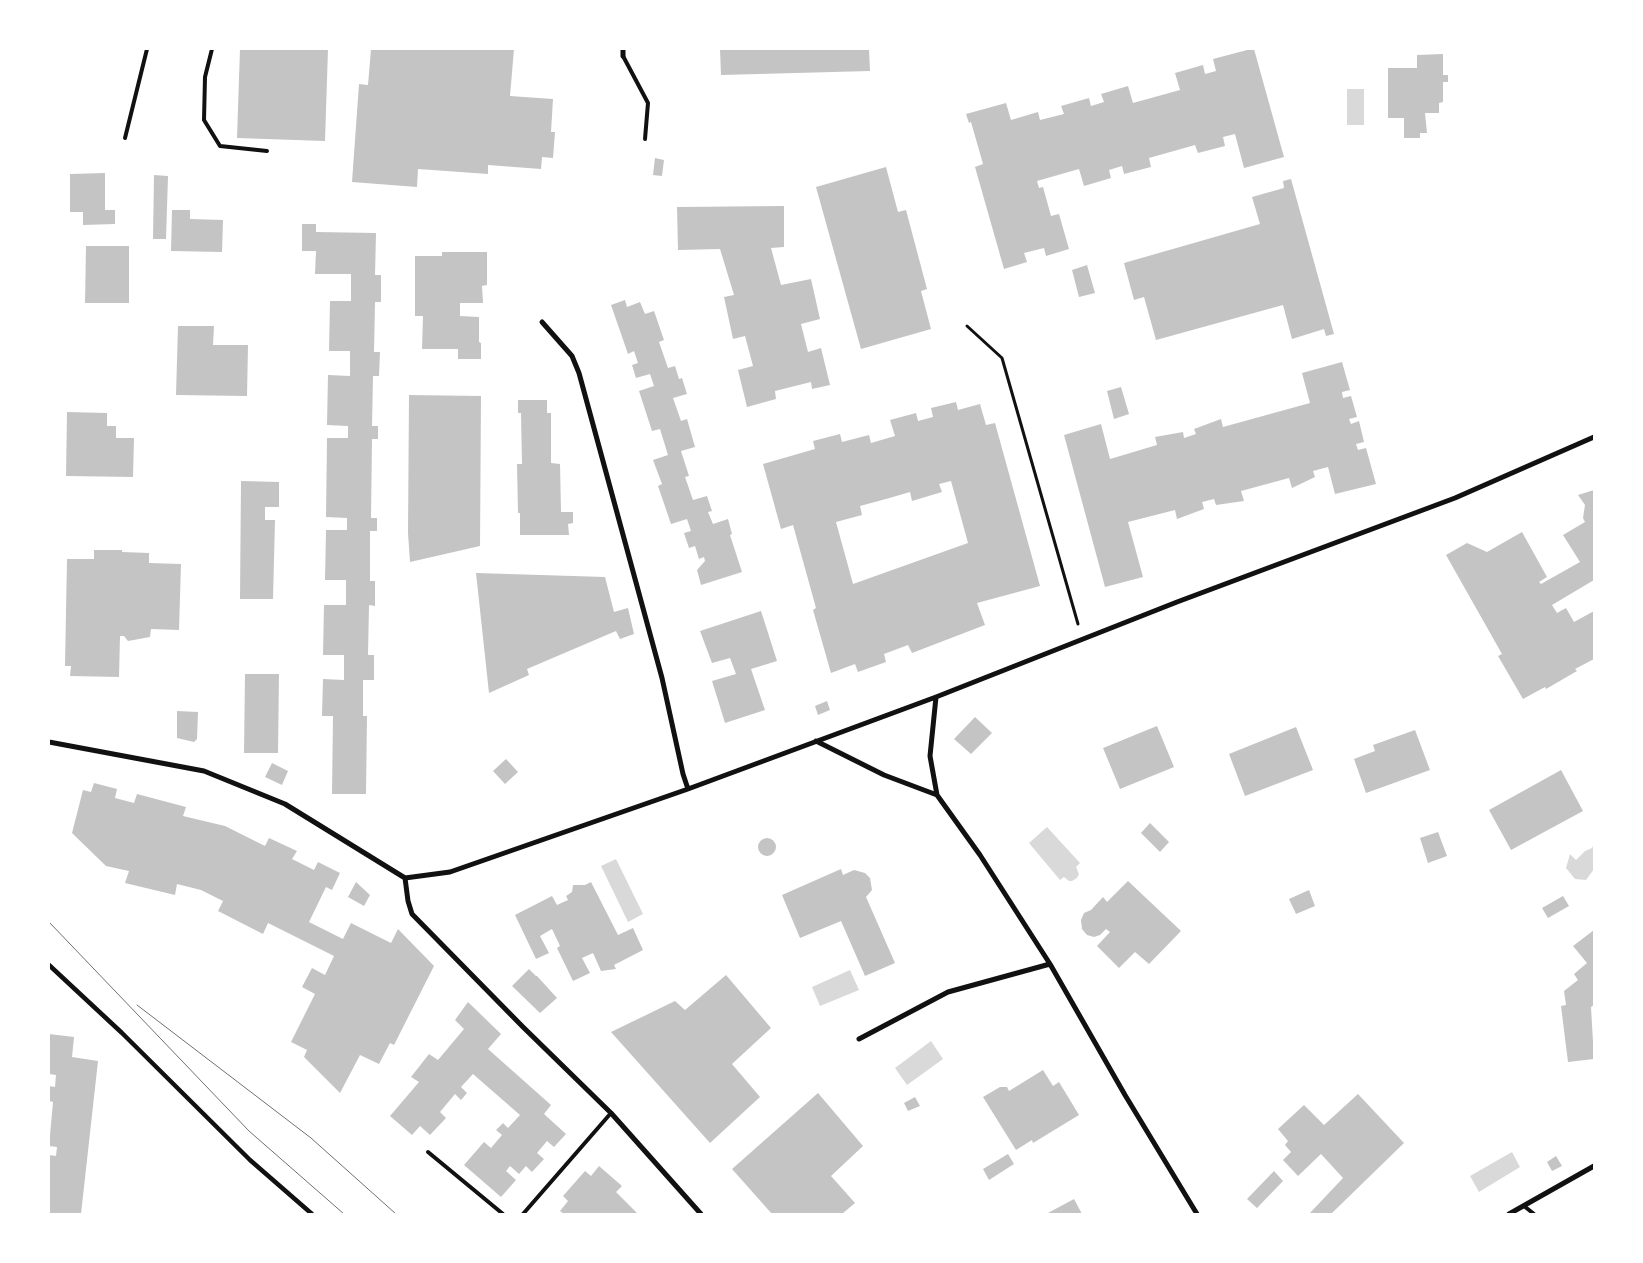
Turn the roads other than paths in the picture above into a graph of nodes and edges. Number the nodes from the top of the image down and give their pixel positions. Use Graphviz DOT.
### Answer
graph roads {
  1 [pos="147,49"];
  2 [pos="212,49"];
  3 [pos="623,49"];
  4 [pos="623,56"];
  5 [pos="125,138"];
  6 [pos="645,139"];
  7 [pos="267,151"];
  8 [pos="542,322"];
  9 [pos="1594,437"];
  10 [pos="936,697"];
  11 [pos="816,741"];
  12 [pos="49,742"];
  13 [pos="688,789"];
  14 [pos="937,795"];
  15 [pos="405,878"];
  16 [pos="1050,964"];
  17 [pos="49,965"];
  18 [pos="860,1039"];
  19 [pos="611,1113"];
  20 [pos="428,1152"];
  21 [pos="1594,1166"];
  22 [pos="1524,1206"];
  23 [pos="312,1214"];
  24 [pos="503,1214"];
  25 [pos="523,1214"];
  26 [pos="701,1214"];
  27 [pos="1197,1214"];
  28 [pos="1509,1214"];
  29 [pos="1534,1214"];
  1 -- 5 [label="lane"];
  2 -- 7 [label="lane"];
  3 -- 4 [label="street"];
  4 -- 6 [label="lane"];
  8 -- 13 [label="street"];
  9 -- 10 [label="street"];
  10 -- 11 [label="street"];
  10 -- 14 [label="street"];
  11 -- 13 [label="street"];
  11 -- 14 [label="street"];
  12 -- 15 [label="street"];
  13 -- 15 [label="street"];
  14 -- 16 [label="street"];
  15 -- 19 [label="street"];
  16 -- 18 [label="street"];
  16 -- 27 [label="street"];
  17 -- 23 [label="street"];
  19 -- 25 [label="lane"];
  19 -- 26 [label="street"];
  20 -- 24 [label="lane"];
  21 -- 22 [label="street"];
  22 -- 28 [label="street"];
  22 -- 29 [label="lane"];
}
